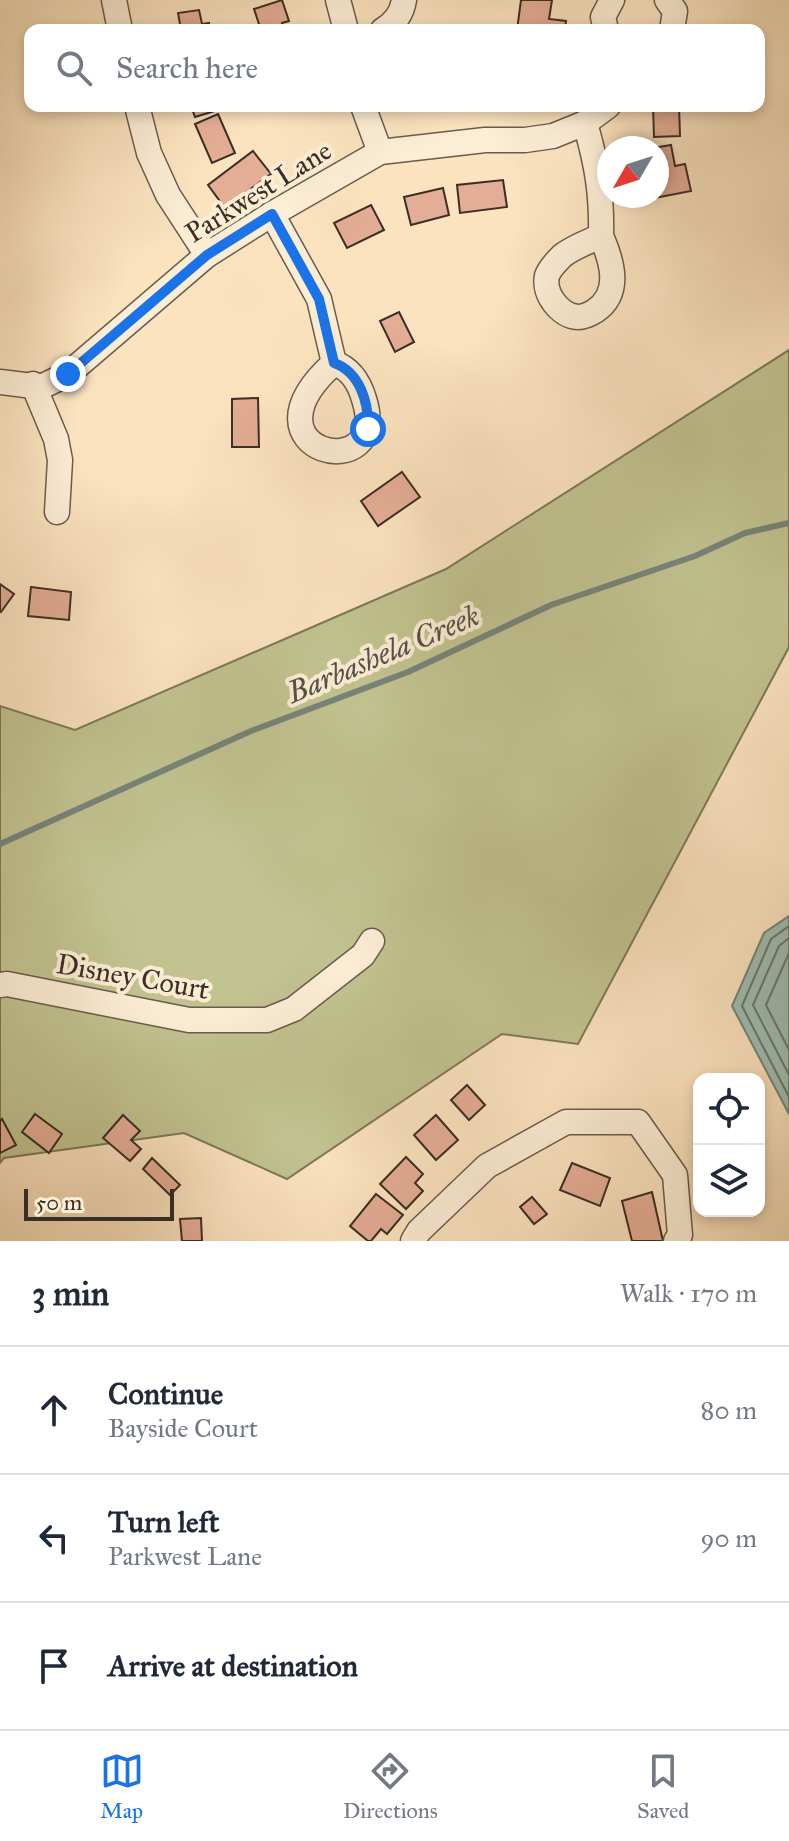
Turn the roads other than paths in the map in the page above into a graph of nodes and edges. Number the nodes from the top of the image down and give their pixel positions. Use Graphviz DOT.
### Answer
graph roads {
  1 [pos="114,0"];
  2 [pos="338,0"];
  3 [pos="404,0"];
  4 [pos="612,0"];
  5 [pos="667,0"];
  6 [pos="119,24"];
  7 [pos="344,24"];
  8 [pos="393,24"];
  9 [pos="605,24"];
  10 [pos="673,24"];
  11 [pos="139,112"];
  12 [pos="365,112"];
  13 [pos="600,112"];
  14 [pos="585,123"];
  15 [pos="380,152"];
  16 [pos="272,214"];
  17 [pos="601,236"];
  18 [pos="207,255"];
  19 [pos="334,363"];
  20 [pos="0,382"];
  21 [pos="33,384"];
  22 [pos="57,512"];
  23 [pos="372,941"];
  24 [pos="0,985"];
  25 [pos="413,1241"];
  26 [pos="676,1241"];
  1 -- 6 [label="street"];
  2 -- 7 [label="street"];
  3 -- 8 [label="street"];
  4 -- 9 [label="street"];
  5 -- 10 [label="street"];
  11 -- 18 [label="street"];
  12 -- 15 [label="street"];
  13 -- 14 [label="street, Parkwest Lane"];
  14 -- 15 [label="street, Parkwest Lane"];
  14 -- 17 [label="street"];
  15 -- 16 [label="street, Parkwest Lane"];
  16 -- 18 [label="street, Parkwest Lane"];
  16 -- 19 [label="street"];
  18 -- 21 [label="street, Parkwest Lane"];
  20 -- 21 [label="street, Parkwest Lane"];
  21 -- 22 [label="street"];
  23 -- 24 [label="street, Disney Court"];
  25 -- 26 [label="street"];
}
